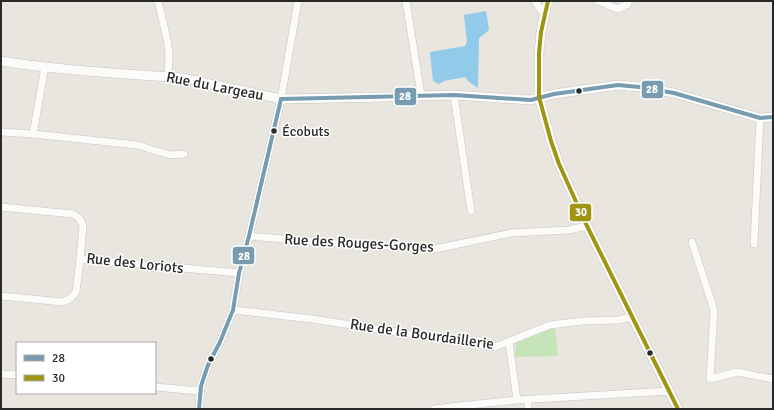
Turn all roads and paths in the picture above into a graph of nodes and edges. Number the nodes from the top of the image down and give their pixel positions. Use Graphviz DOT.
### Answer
graph roads {
  1 [pos="158,1"];
  2 [pos="298,1"];
  3 [pos="406,1"];
  4 [pos="535,1"];
  5 [pos="548,1"];
  6 [pos="598,1"];
  7 [pos="629,1"];
  8 [pos="545,12"];
  9 [pos="1,61"];
  10 [pos="45,67"];
  11 [pos="168,77"];
  12 [pos="421,95"];
  13 [pos="454,95"];
  14 [pos="539,97"];
  15 [pos="281,99"];
  16 [pos="773,117"];
  17 [pos="760,118"];
  18 [pos="1,132"];
  19 [pos="33,134"];
  20 [pos="184,154"];
  21 [pos="1,207"];
  22 [pos="471,211"];
  23 [pos="588,226"];
  24 [pos="249,236"];
  25 [pos="692,242"];
  26 [pos="754,244"];
  27 [pos="80,259"];
  28 [pos="239,273"];
  29 [pos="1,296"];
  30 [pos="233,310"];
  31 [pos="632,317"];
  32 [pos="509,342"];
  33 [pos="1,374"];
  34 [pos="16,375"];
  35 [pos="773,379"];
  36 [pos="156,387"];
  37 [pos="200,391"];
  38 [pos="669,391"];
  39 [pos="517,400"];
  40 [pos="528,400"];
  41 [pos="459,407"];
  42 [pos="200,409"];
  43 [pos="434,409"];
  44 [pos="528,409"];
  45 [pos="678,409"];
  1 -- 11 [label="street"];
  2 -- 15 [label="street"];
  3 -- 12 [label="street"];
  4 -- 8 [label="street"];
  5 -- 8 [label="street"];
  6 -- 7 [label="street"];
  8 -- 14 [label="street"];
  9 -- 10 [label="street, Rue du Largeau"];
  10 -- 11 [label="street, Rue du Largeau"];
  10 -- 19 [label="street"];
  11 -- 15 [label="street, Rue du Largeau"];
  12 -- 13 [label="street, Rue du Largeau"];
  12 -- 15 [label="street, Rue du Largeau"];
  13 -- 14 [label="street, Rue du Largeau"];
  13 -- 22 [label="street"];
  14 -- 17 [label="street, Rue du Largeau"];
  14 -- 23 [label="street"];
  15 -- 24 [label="street"];
  16 -- 17 [label="street"];
  17 -- 26 [label="street"];
  18 -- 19 [label="street"];
  19 -- 20 [label="street"];
  21 -- 27 [label="street, Rue des Loriots"];
  23 -- 24 [label="street, Rue des Rouges-Gorges"];
  23 -- 31 [label="street"];
  24 -- 28 [label="street"];
  25 -- 35 [label="street"];
  27 -- 28 [label="street, Rue des Loriots"];
  27 -- 29 [label="street"];
  28 -- 30 [label="street"];
  30 -- 32 [label="street, Rue de la Bourdaillerie"];
  30 -- 37 [label="street"];
  31 -- 32 [label="street, Rue de la Bourdaillerie"];
  31 -- 38 [label="street"];
  32 -- 39 [label="street"];
  33 -- 34 [label="street"];
  36 -- 37 [label="street"];
  37 -- 42 [label="street"];
  38 -- 40 [label="street"];
  38 -- 45 [label="street"];
  39 -- 40 [label="street"];
  39 -- 41 [label="street"];
  40 -- 44 [label="street"];
  41 -- 43 [label="street"];
}
